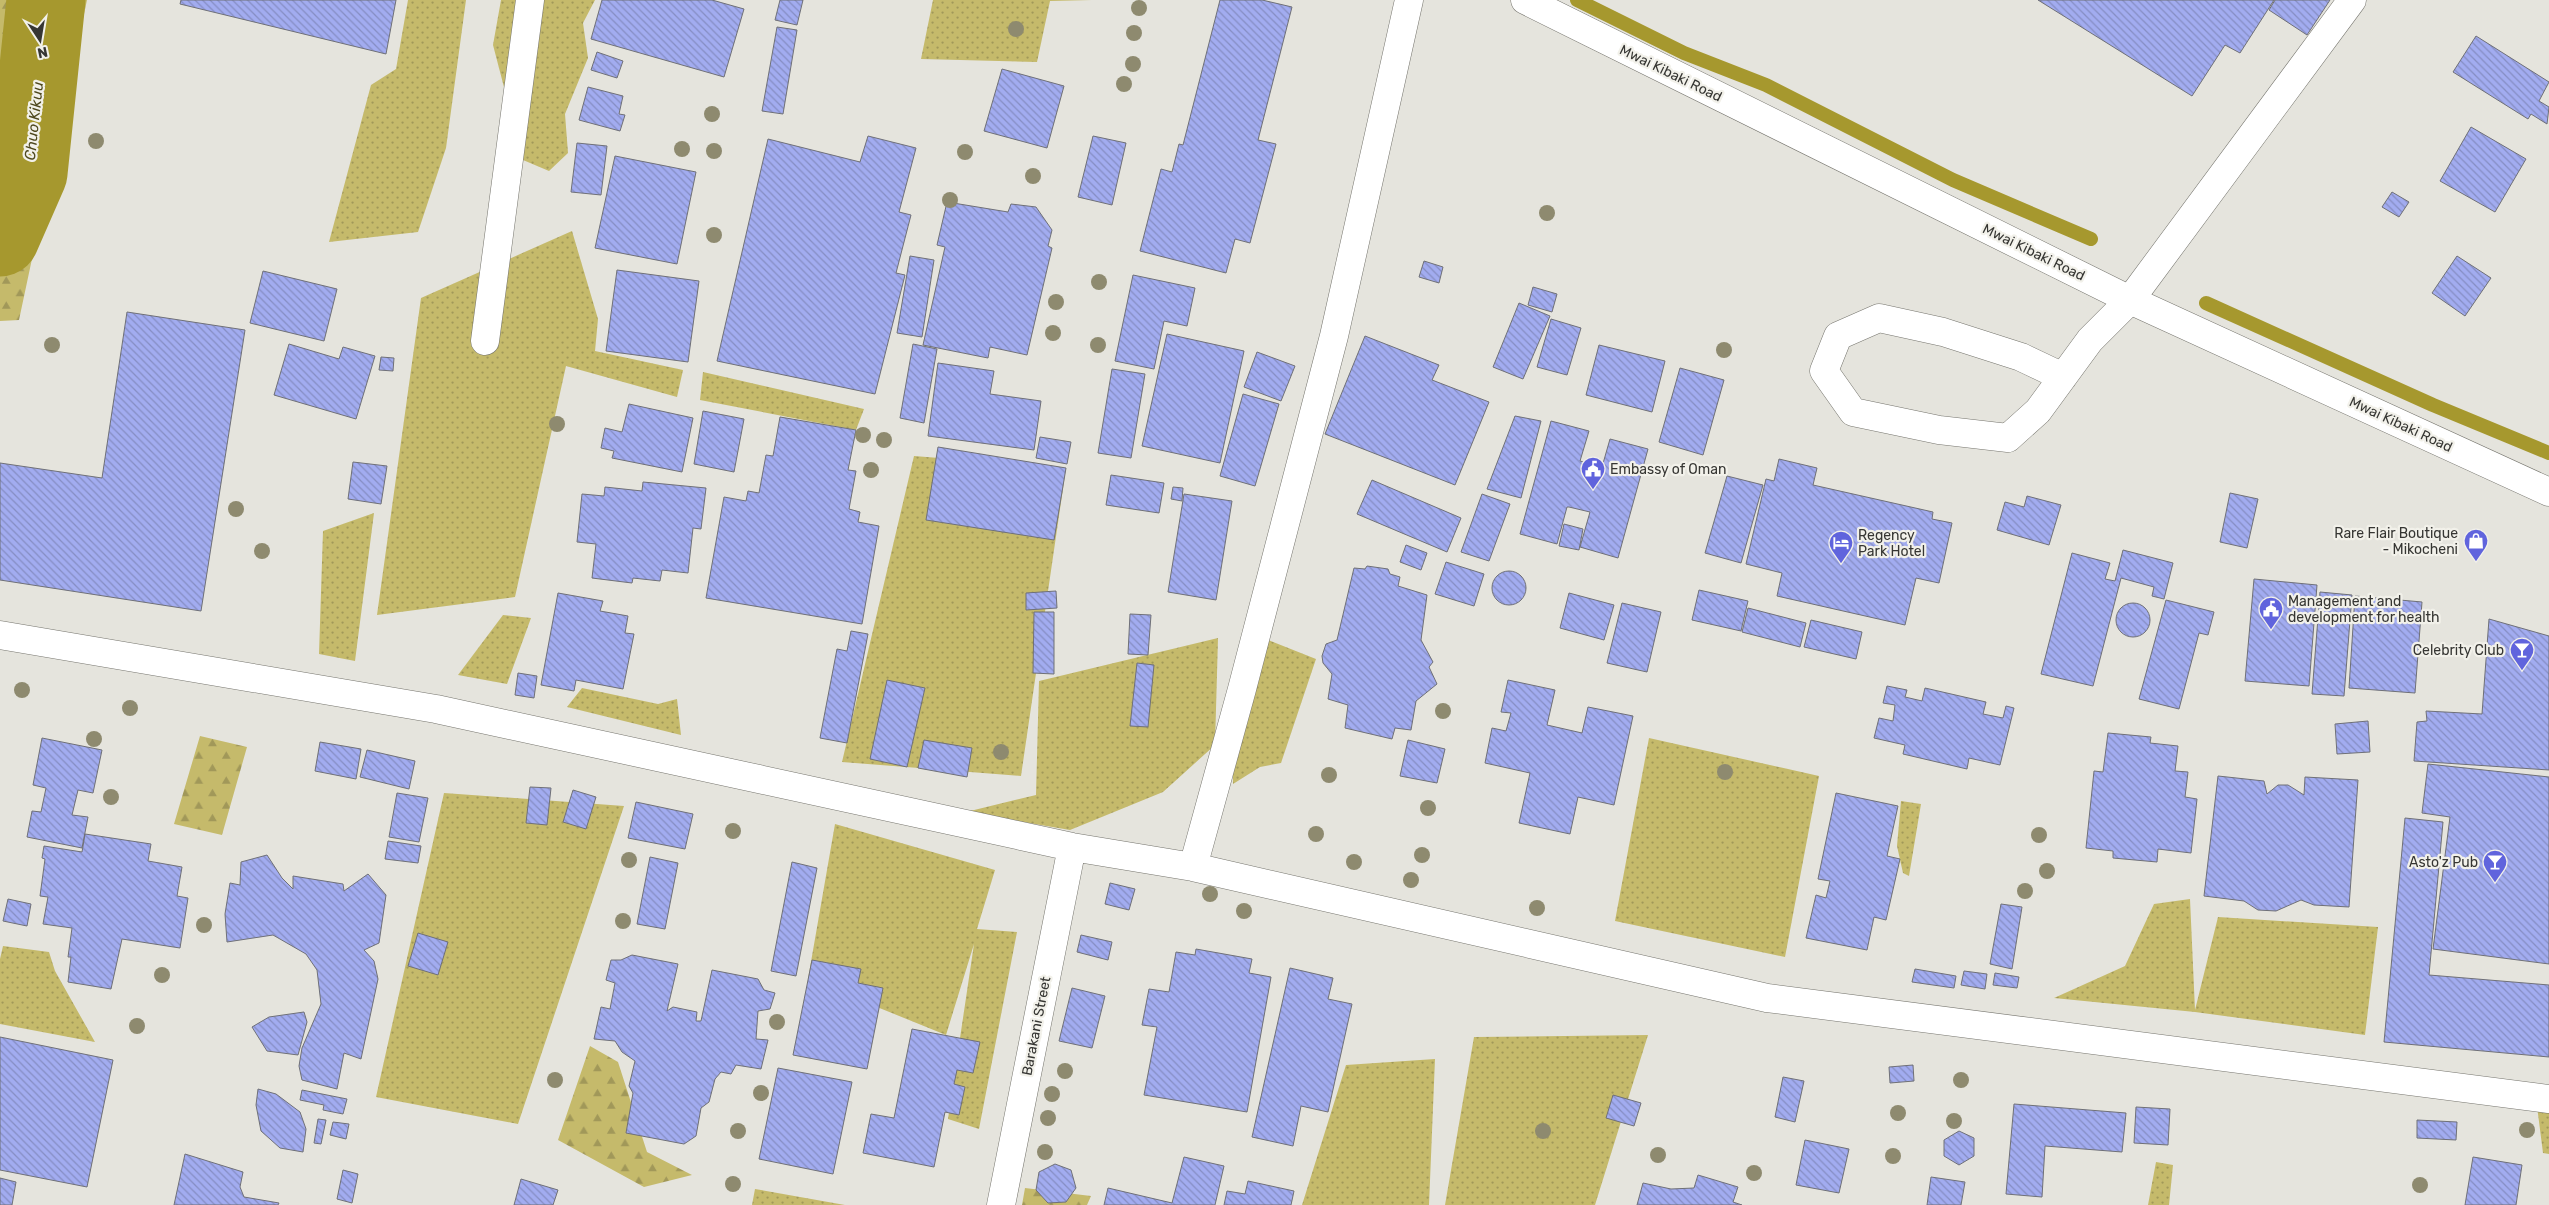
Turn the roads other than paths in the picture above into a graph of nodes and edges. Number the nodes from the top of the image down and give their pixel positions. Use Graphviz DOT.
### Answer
graph roads {
  1 [pos="530,0"];
  2 [pos="1409,0"];
  3 [pos="1524,0"];
  4 [pos="2352,0"];
  5 [pos="2130,300"];
  6 [pos="485,341"];
  7 [pos="2063,377"];
  8 [pos="2549,492"];
  9 [pos="0,635"];
  10 [pos="1072,847"];
  11 [pos="1193,867"];
  12 [pos="2549,1099"];
  13 [pos="1001,1205"];
  1 -- 6 [label="street"];
  2 -- 11 [label="street"];
  3 -- 5 [label="street, Mwai Kibaki Road"];
  4 -- 5 [label="street"];
  5 -- 7 [label="street"];
  5 -- 8 [label="street, Mwai Kibaki Road"];
  7 -- 7 [label="street"];
  9 -- 10 [label="street"];
  10 -- 11 [label="street"];
  10 -- 13 [label="street, Barakani Street"];
  11 -- 12 [label="street"];
}
